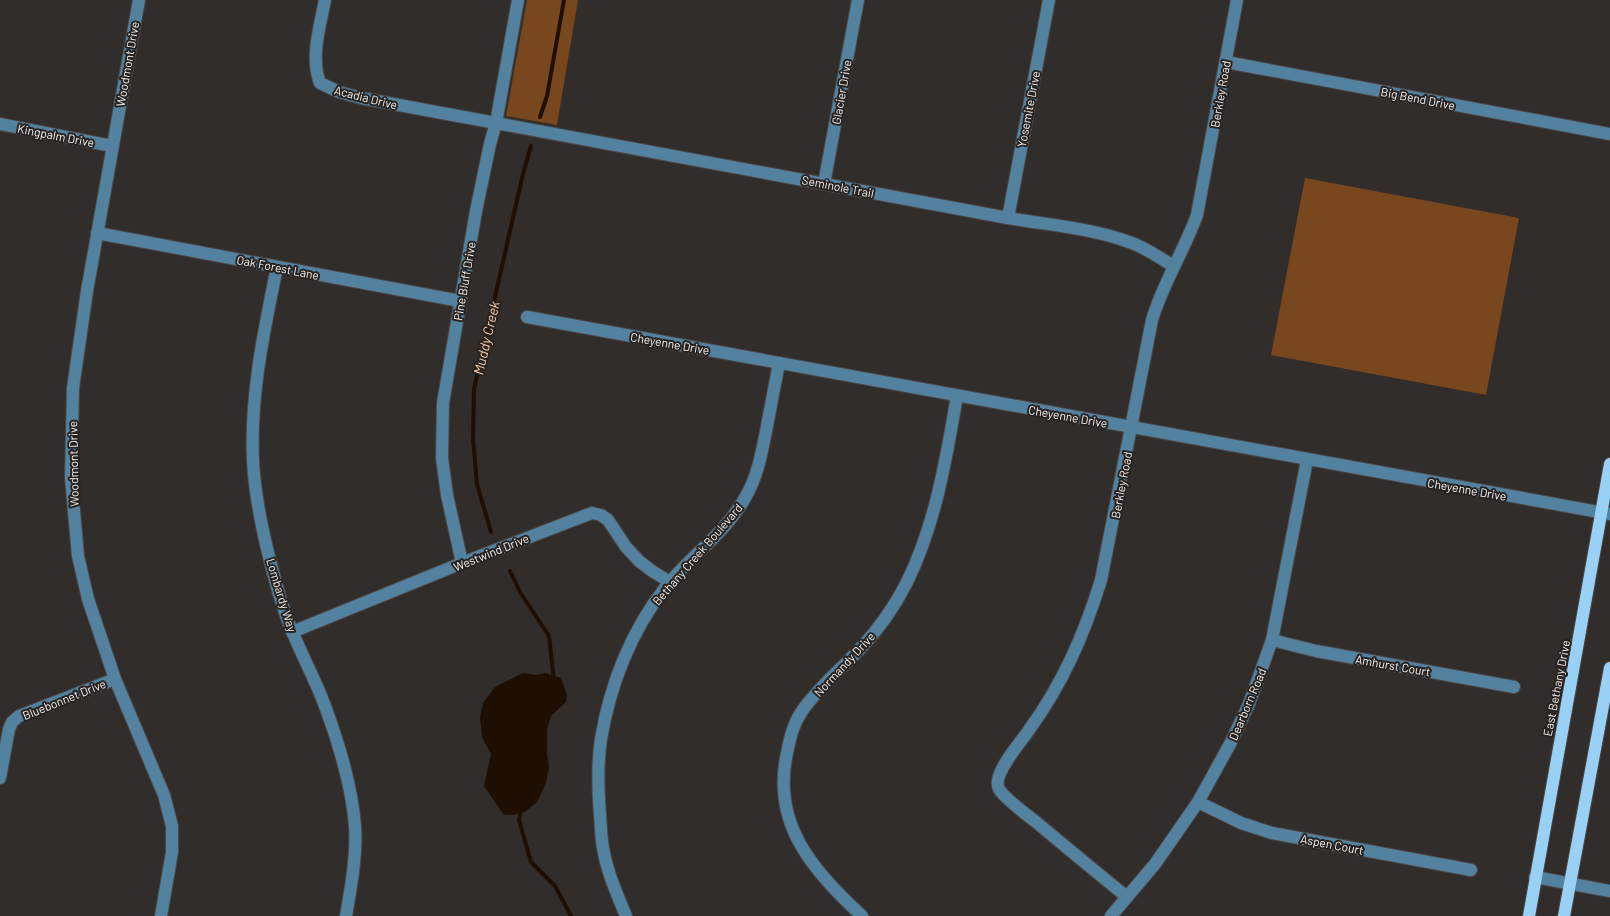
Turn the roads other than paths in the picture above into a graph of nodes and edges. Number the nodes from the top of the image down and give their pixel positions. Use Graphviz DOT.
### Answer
graph roads {
  1 [pos="139,0"];
  2 [pos="325,0"];
  3 [pos="518,0"];
  4 [pos="858,0"];
  5 [pos="1049,0"];
  6 [pos="1236,0"];
  7 [pos="1226,62"];
  8 [pos="496,123"];
  9 [pos="0,124"];
  10 [pos="1610,134"];
  11 [pos="112,146"];
  12 [pos="824,184"];
  13 [pos="1008,218"];
  14 [pos="97,233"];
  15 [pos="1174,266"];
  16 [pos="277,267"];
  17 [pos="460,302"];
  18 [pos="527,317"];
  19 [pos="779,363"];
  20 [pos="957,396"];
  21 [pos="1132,428"];
  22 [pos="1307,460"];
  23 [pos="1610,464"];
  24 [pos="1606,514"];
  25 [pos="462,563"];
  26 [pos="670,582"];
  27 [pos="292,632"];
  28 [pos="1272,640"];
  29 [pos="1610,668"];
  30 [pos="115,678"];
  31 [pos="1514,687"];
  32 [pos="0,778"];
  33 [pos="1198,802"];
  34 [pos="1471,870"];
  35 [pos="1535,877"];
  36 [pos="1570,884"];
  37 [pos="1610,891"];
  38 [pos="1127,897"];
  39 [pos="161,916"];
  40 [pos="346,916"];
  41 [pos="626,916"];
  42 [pos="862,916"];
  43 [pos="1111,916"];
  44 [pos="1528,916"];
  45 [pos="1564,916"];
  1 -- 11 [label="street, Woodmont Drive"];
  2 -- 8 [label="street, Acadia Drive"];
  3 -- 8 [label="street, Pine Bluff Drive"];
  4 -- 12 [label="street, Glacier Drive"];
  5 -- 13 [label="street, Yosemite Drive"];
  6 -- 7 [label="street, Berkley Road"];
  7 -- 10 [label="street, Big Bend Drive"];
  7 -- 15 [label="street, Berkley Road"];
  8 -- 12 [label="street, Seminole Trail"];
  8 -- 17 [label="street, Pine Bluff Drive"];
  9 -- 11 [label="street, Kingpalm Drive"];
  11 -- 14 [label="street, Woodmont Drive"];
  12 -- 13 [label="street, Seminole Trail"];
  13 -- 15 [label="street, Seminole Trail"];
  14 -- 16 [label="street, Oak Forest Lane"];
  14 -- 30 [label="street, Woodmont Drive"];
  15 -- 21 [label="street, Berkley Road"];
  16 -- 17 [label="street, Oak Forest Lane"];
  16 -- 27 [label="street, Lombardy Way"];
  17 -- 25 [label="street, Pine Bluff Drive"];
  18 -- 19 [label="street, Cheyenne Drive"];
  19 -- 20 [label="street, Cheyenne Drive"];
  19 -- 26 [label="street, Bethany Creek Boulevard"];
  20 -- 21 [label="street, Cheyenne Drive"];
  20 -- 42 [label="street, Normandy Drive"];
  21 -- 22 [label="street, Cheyenne Drive"];
  21 -- 38 [label="street, Berkley Road"];
  22 -- 24 [label="street, Cheyenne Drive"];
  22 -- 28 [label="street, Dearborn Road"];
  23 -- 24 [label="main road, East Bethany Drive"];
  24 -- 35 [label="main road, East Bethany Drive"];
  25 -- 26 [label="street, Westwind Drive"];
  25 -- 27 [label="street, Westwind Drive"];
  26 -- 41 [label="street, Bethany Creek Boulevard"];
  27 -- 40 [label="street, Lombardy Way"];
  28 -- 31 [label="street, Amhurst Court"];
  28 -- 33 [label="street, Dearborn Road"];
  29 -- 36 [label="main road"];
  30 -- 32 [label="street, Bluebonnet Drive"];
  30 -- 39 [label="street, Woodmont Drive"];
  33 -- 34 [label="street, Aspen Court"];
  33 -- 38 [label="street, Dearborn Road"];
  35 -- 36 [label="street"];
  35 -- 44 [label="main road, East Bethany Drive"];
  36 -- 37 [label="street"];
  36 -- 45 [label="main road"];
  38 -- 43 [label="street, Dearborn Road"];
}
